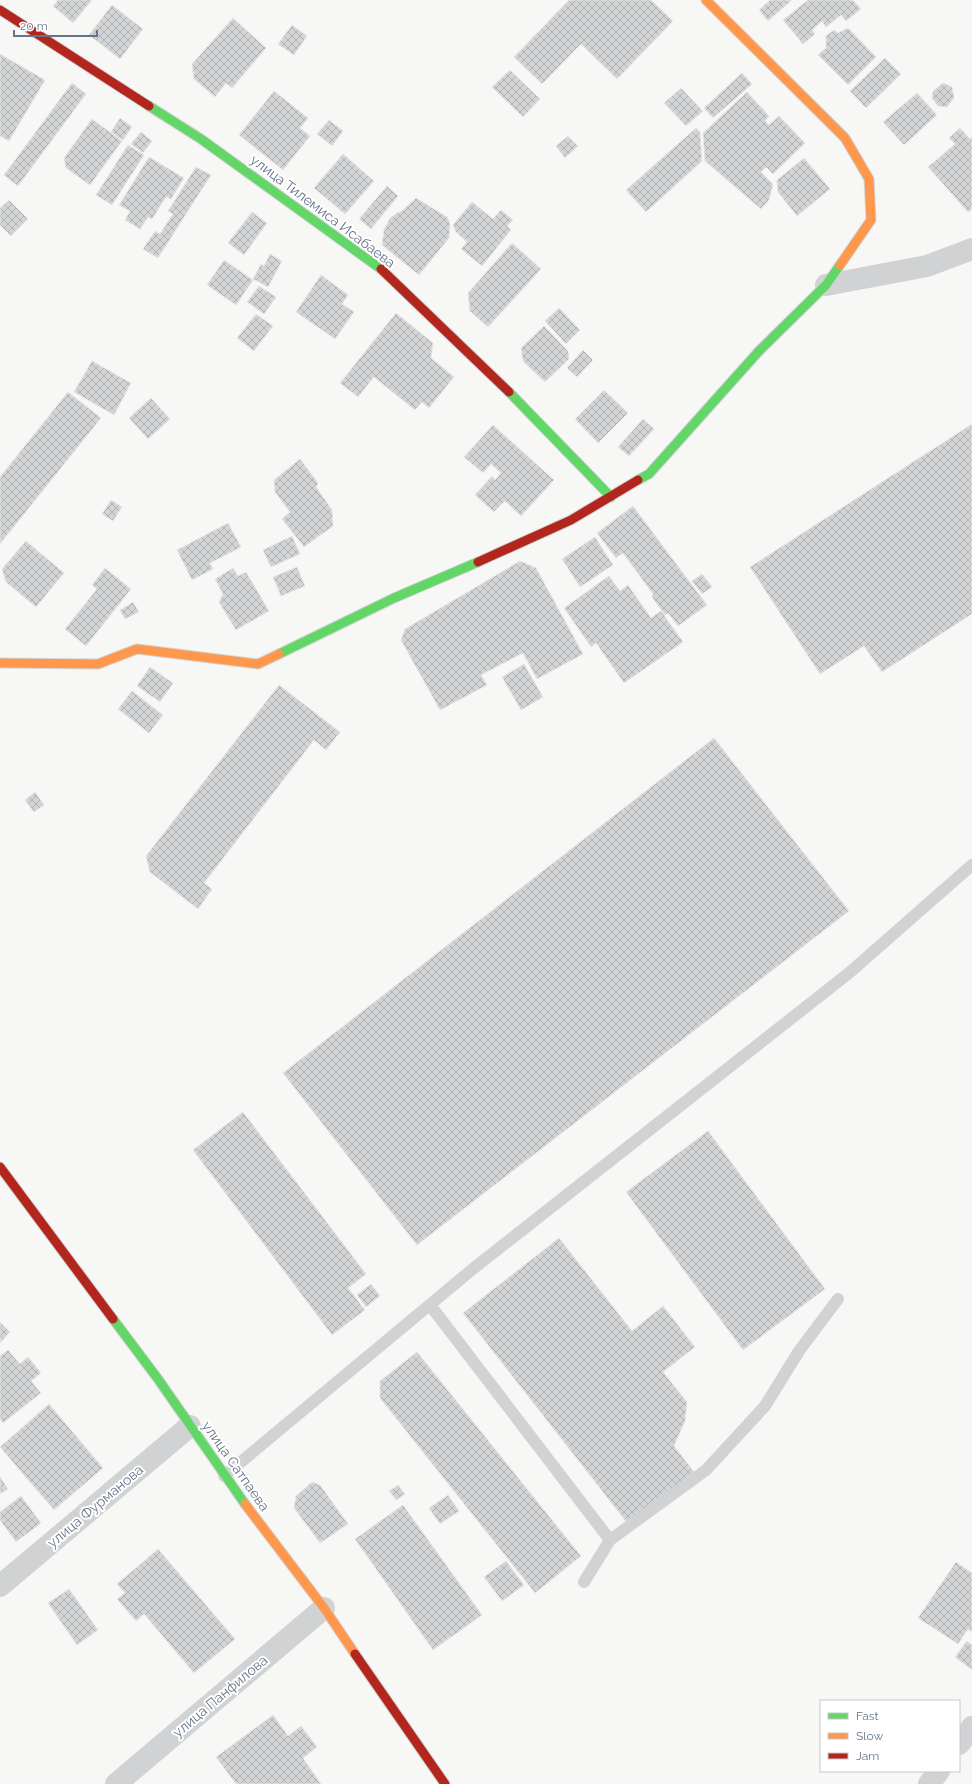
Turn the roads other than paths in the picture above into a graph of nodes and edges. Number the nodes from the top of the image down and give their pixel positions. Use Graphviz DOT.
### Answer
graph roads {
  1 [pos="706,0"];
  2 [pos="0,10"];
  3 [pos="972,249"];
  4 [pos="826,286"];
  5 [pos="611,497"];
  6 [pos="0,663"];
  7 [pos="972,865"];
  8 [pos="0,1167"];
  9 [pos="838,1299"];
  10 [pos="430,1305"];
  11 [pos="190,1426"];
  12 [pos="224,1476"];
  13 [pos="610,1540"];
  14 [pos="584,1582"];
  15 [pos="0,1586"];
  16 [pos="324,1608"];
  17 [pos="972,1727"];
  18 [pos="960,1743"];
  19 [pos="938,1772"];
  20 [pos="116,1784"];
  21 [pos="446,1784"];
  22 [pos="929,1784"];
  1 -- 4 [label="street"];
  2 -- 5 [label="street, улица Тилемиса Исабаева"];
  3 -- 4 [label="street"];
  4 -- 5 [label="street"];
  5 -- 6 [label="street"];
  7 -- 10 [label="lane"];
  8 -- 11 [label="street, улица Сатпаева"];
  9 -- 13 [label="lane"];
  10 -- 12 [label="lane"];
  10 -- 13 [label="lane"];
  11 -- 12 [label="street, улица Сатпаева"];
  11 -- 15 [label="street, улица Фурманова"];
  12 -- 16 [label="street, улица Сатпаева"];
  13 -- 14 [label="lane"];
  16 -- 20 [label="street, улица Панфилова"];
  16 -- 21 [label="street, улица Сатпаева"];
  17 -- 18 [label="street"];
  19 -- 22 [label="street"];
}
